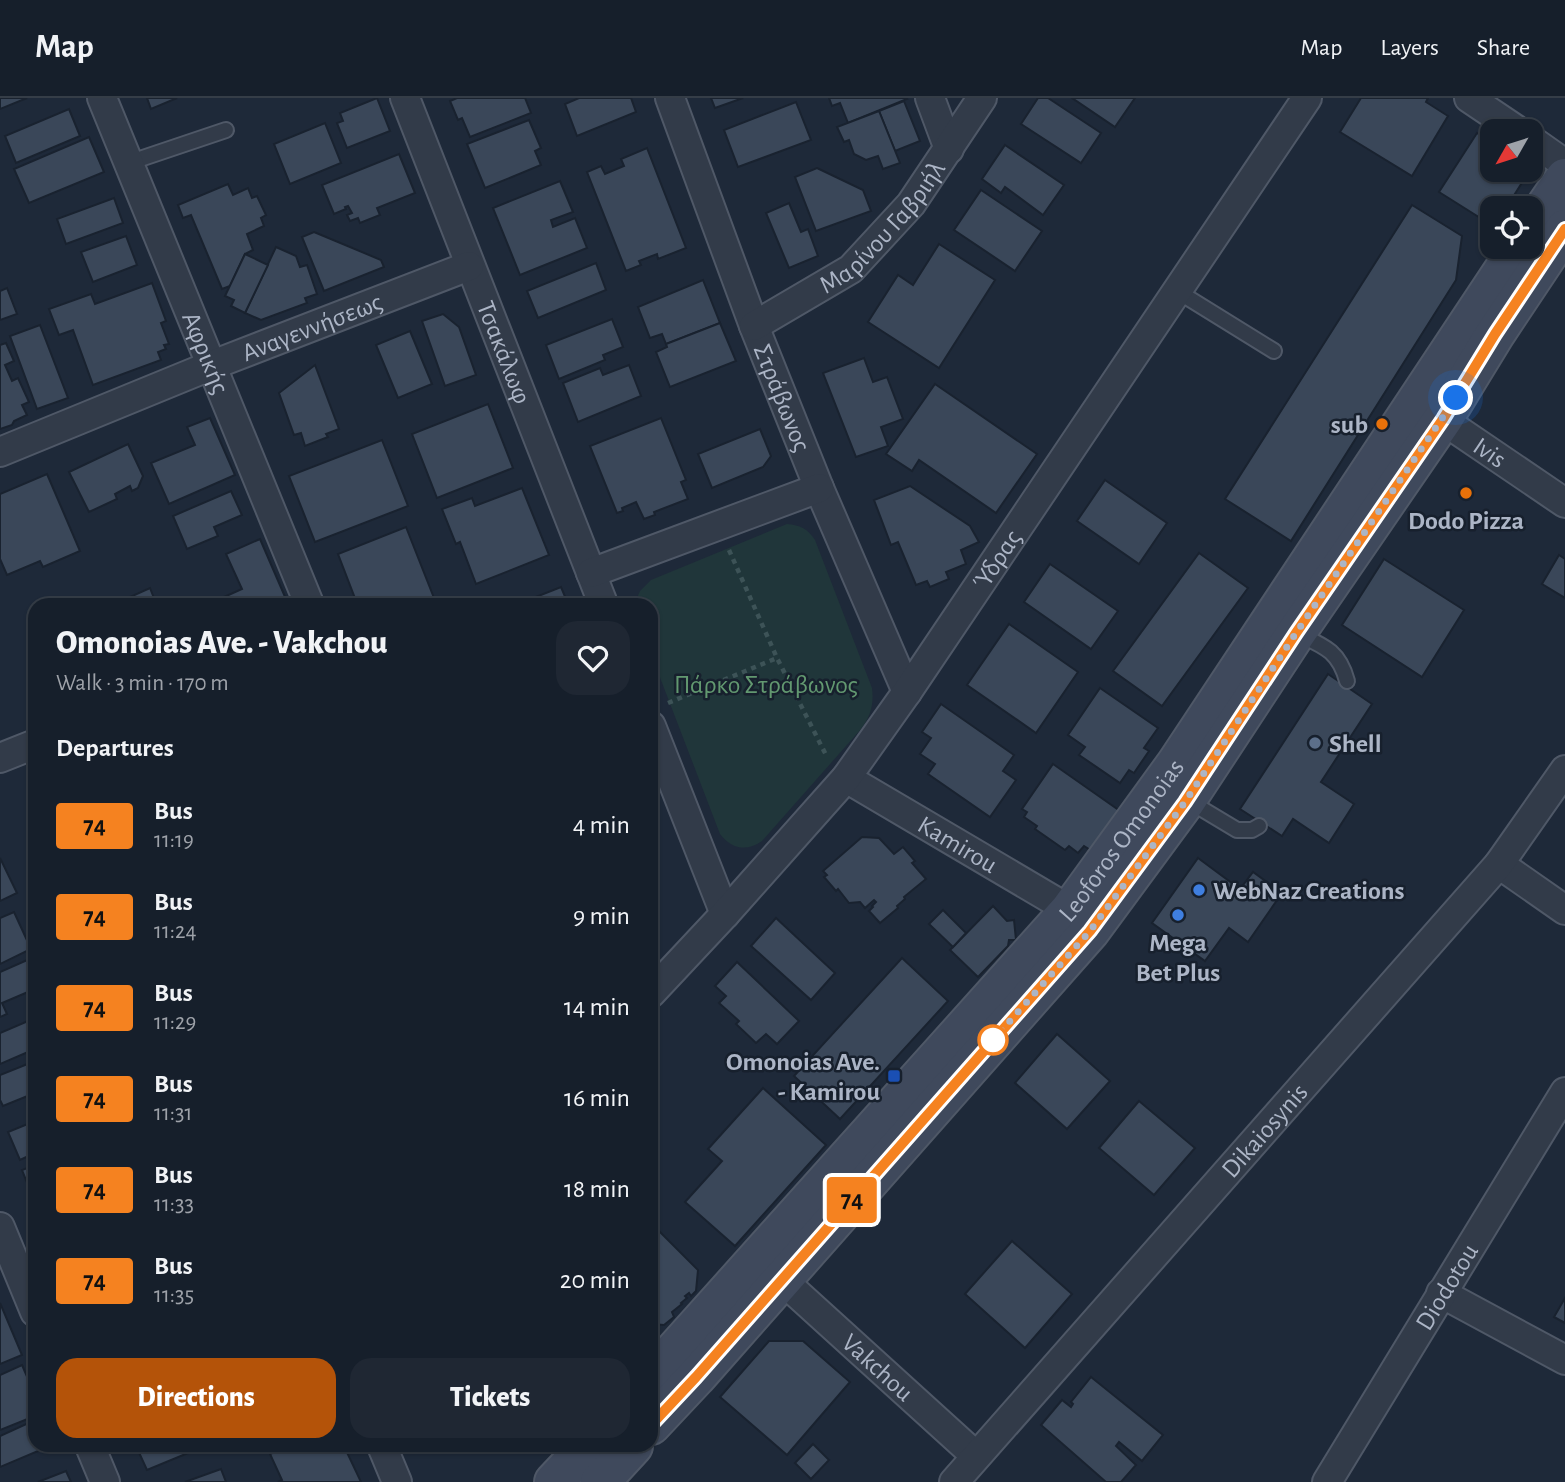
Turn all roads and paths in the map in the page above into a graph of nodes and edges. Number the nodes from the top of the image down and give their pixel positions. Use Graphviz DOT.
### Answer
graph roads {
  1 [pos="102,98"];
  2 [pos="405,98"];
  3 [pos="670,98"];
  4 [pos="930,98"];
  5 [pos="982,98"];
  6 [pos="1307,98"];
  7 [pos="1469,98"];
  8 [pos="1500,119"];
  9 [pos="226,130"];
  10 [pos="949,149"];
  11 [pos="1544,149"];
  12 [pos="128,163"];
  13 [pos="1565,164"];
  14 [pos="1565,178"];
  15 [pos="1543,210"];
  16 [pos="1565,229"];
  17 [pos="1510,259"];
  18 [pos="469,266"];
  19 [pos="1177,291"];
  20 [pos="754,326"];
  21 [pos="1274,351"];
  22 [pos="210,366"];
  23 [pos="1430,411"];
  24 [pos="0,453"];
  25 [pos="820,488"];
  26 [pos="1565,503"];
  27 [pos="719,525"];
  28 [pos="591,573"];
  29 [pos="307,598"];
  30 [pos="601,598"];
  31 [pos="1296,633"];
  32 [pos="777,658"];
  33 [pos="1347,681"];
  34 [pos="907,692"];
  35 [pos="658,715"];
  36 [pos="658,722"];
  37 [pos="28,747"];
  38 [pos="0,758"];
  39 [pos="1565,770"];
  40 [pos="846,778"];
  41 [pos="1185,802"];
  42 [pos="1259,826"];
  43 [pos="1499,864"];
  44 [pos="1070,910"];
  45 [pos="1565,910"];
  46 [pos="725,914"];
  47 [pos="658,986"];
  48 [pos="1565,1092"];
  49 [pos="0,1227"];
  50 [pos="781,1279"];
  51 [pos="1441,1293"];
  52 [pos="28,1295"];
  53 [pos="1565,1360"];
  54 [pos="658,1369"];
  55 [pos="658,1416"];
  56 [pos="92,1452"];
  57 [pos="384,1452"];
  58 [pos="582,1452"];
  59 [pos="626,1452"];
  60 [pos="976,1455"];
  61 [pos="105,1482"];
  62 [pos="397,1482"];
  63 [pos="554,1482"];
  64 [pos="600,1482"];
  65 [pos="954,1482"];
  66 [pos="1327,1482"];
  1 -- 12 [label="street, Αφρικής"];
  2 -- 18 [label="street, Τσακάλωφ"];
  3 -- 20 [label="street, Στράβωνος"];
  4 -- 10 [label="street"];
  5 -- 10 [label="street, Μαρίνου Γαβριήλ"];
  6 -- 19 [label="street, Ύδρας"];
  7 -- 8 [label="street"];
  9 -- 12 [label="lane"];
  10 -- 20 [label="street, Μαρίνου Γαβριήλ"];
  11 -- 13 [label="street"];
  12 -- 22 [label="street, Αφρικής"];
  14 -- 15 [label="main road"];
  16 -- 23 [label="main road, Leoforos Omonoias"];
  17 -- 23 [label="main road, Leoforos Omonoias"];
  18 -- 22 [label="street, Αναγεννήσεως"];
  18 -- 28 [label="street, Τσακάλωφ"];
  19 -- 21 [label="lane"];
  19 -- 34 [label="street, Ύδρας"];
  20 -- 25 [label="street, Στράβωνος"];
  22 -- 24 [label="street, Αναγεννήσεως"];
  22 -- 29 [label="street, Αφρικής"];
  23 -- 26 [label="street, Ivis"];
  23 -- 31 [label="main road, Leoforos Omonoias"];
  23 -- 44 [label="main road, Leoforos Omonoias"];
  25 -- 27 [label="street"];
  25 -- 34 [label="street, Στράβωνος"];
  27 -- 28 [label="street"];
  27 -- 32 [label="path"];
  28 -- 30 [label="street, Τσακάλωφ"];
  31 -- 33 [label="lane"];
  31 -- 41 [label="main road, Leoforos Omonoias"];
  32 -- 35 [label="path"];
  32 -- 40 [label="path"];
  34 -- 40 [label="street, Ύδρας"];
  36 -- 46 [label="street"];
  37 -- 38 [label="street"];
  39 -- 43 [label="street, Dikaiosynis"];
  40 -- 44 [label="street, Kamirou"];
  40 -- 46 [label="street, Ύδρας"];
  41 -- 42 [label="lane"];
  41 -- 50 [label="main road, Leoforos Omonoias"];
  43 -- 45 [label="street"];
  43 -- 60 [label="street, Dikaiosynis"];
  44 -- 54 [label="main road, Leoforos Omonoias"];
  46 -- 47 [label="street, Ύδρας"];
  48 -- 51 [label="street, Diodotou"];
  49 -- 52 [label="street"];
  50 -- 55 [label="main road, Leoforos Omonoias"];
  50 -- 60 [label="street, Vakchou"];
  51 -- 53 [label="street"];
  51 -- 66 [label="street, Diodotou"];
  56 -- 61 [label="street"];
  57 -- 62 [label="street"];
  58 -- 63 [label="main road"];
  59 -- 64 [label="main road, Leoforos Omonoias"];
  60 -- 65 [label="street, Dikaiosynis"];
}
